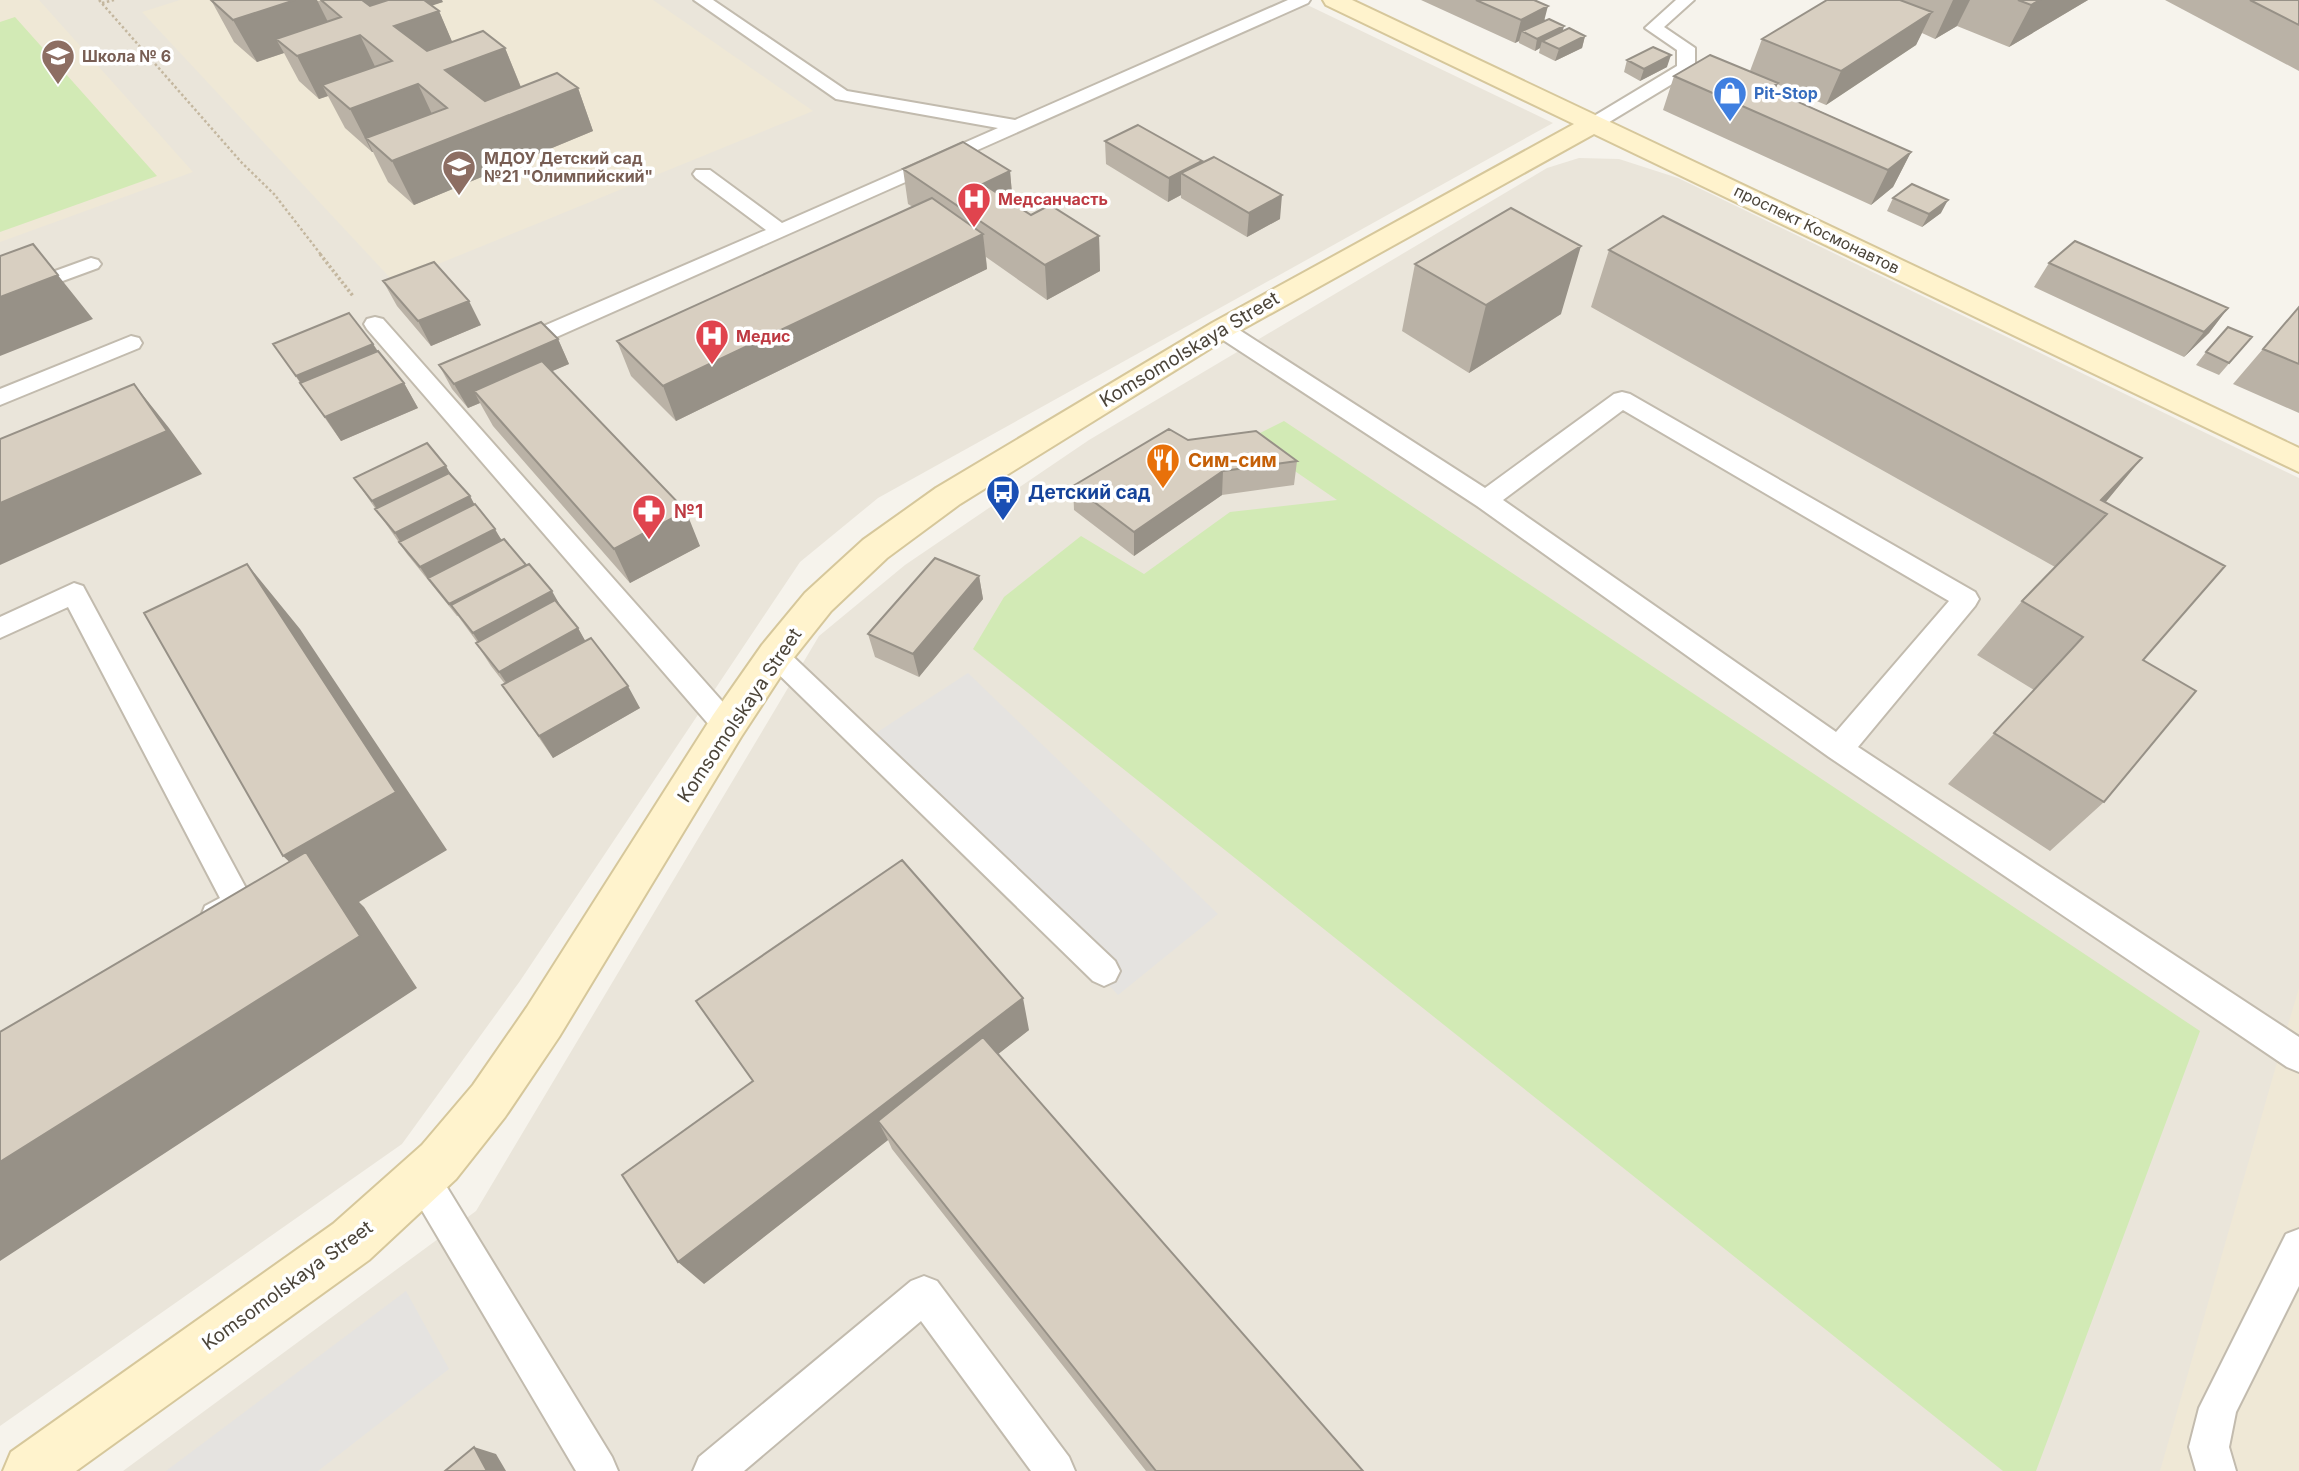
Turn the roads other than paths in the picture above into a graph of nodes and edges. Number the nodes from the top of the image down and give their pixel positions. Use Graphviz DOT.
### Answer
graph roads {
  1 [pos="702,0"];
  2 [pos="1302,0"];
  3 [pos="1334,0"];
  4 [pos="1686,0"];
  5 [pos="1595,123"];
  6 [pos="1018,126"];
  7 [pos="703,174"];
  8 [pos="780,231"];
  9 [pos="91,264"];
  10 [pos="0,298"];
  11 [pos="375,324"];
  12 [pos="1222,329"];
  13 [pos="131,343"];
  14 [pos="503,352"];
  15 [pos="453,374"];
  16 [pos="428,385"];
  17 [pos="0,398"];
  18 [pos="2299,461"];
  19 [pos="1486,500"];
  20 [pos="0,628"];
  21 [pos="775,656"];
  22 [pos="727,726"];
  23 [pos="1839,749"];
  24 [pos="191,931"];
  25 [pos="1104,971"];
  26 [pos="2299,1056"];
  27 [pos="422,1178"];
  28 [pos="2299,1247"];
  29 [pos="30,1471"];
  30 [pos="598,1471"];
  31 [pos="713,1471"];
  32 [pos="1055,1471"];
  33 [pos="2216,1471"];
  1 -- 6 [label="lane"];
  2 -- 6 [label="lane"];
  3 -- 5 [label="street, проспект Космонавтов"];
  4 -- 5 [label="lane"];
  5 -- 12 [label="street, Komsomolskaya Street"];
  5 -- 18 [label="street, проспект Космонавтов"];
  6 -- 8 [label="lane"];
  7 -- 8 [label="lane"];
  8 -- 14 [label="lane"];
  9 -- 10 [label="lane"];
  11 -- 16 [label="lane"];
  12 -- 19 [label="lane"];
  12 -- 21 [label="street, Komsomolskaya Street"];
  13 -- 17 [label="lane"];
  15 -- 16 [label="lane"];
  16 -- 22 [label="lane"];
  19 -- 23 [label="lane"];
  19 -- 23 [label="lane"];
  20 -- 24 [label="lane"];
  21 -- 22 [label="street, Komsomolskaya Street"];
  21 -- 25 [label="lane"];
  22 -- 27 [label="street, Komsomolskaya Street"];
  23 -- 26 [label="lane"];
  27 -- 29 [label="street, Komsomolskaya Street"];
  27 -- 30 [label="lane"];
  28 -- 33 [label="lane"];
  31 -- 32 [label="lane"];
}
